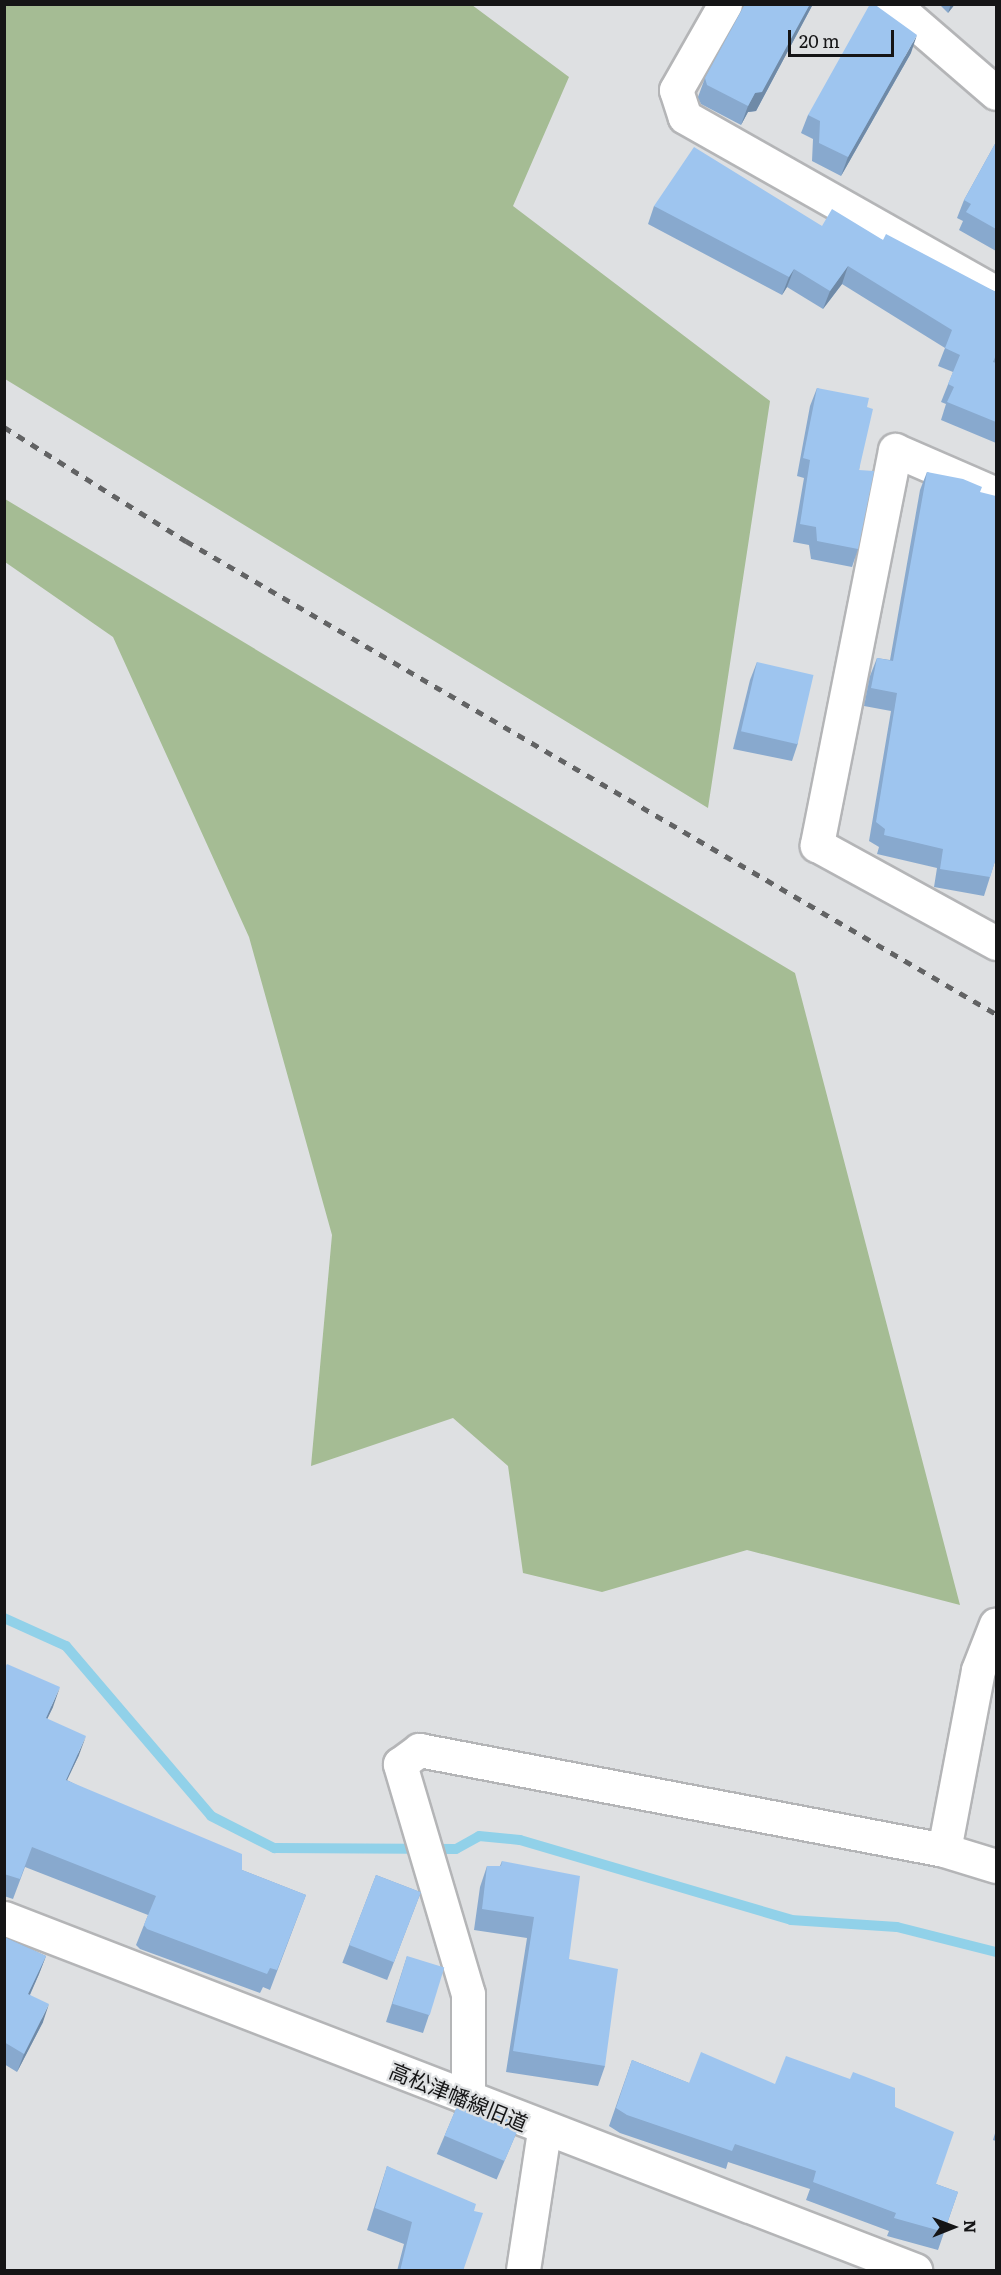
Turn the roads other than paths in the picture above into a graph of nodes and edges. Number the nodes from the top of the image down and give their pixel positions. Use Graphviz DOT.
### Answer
graph roads {
  1 [pos="724,4"];
  2 [pos="893,4"];
  3 [pos="996,93"];
  4 [pos="996,293"];
  5 [pos="996,494"];
  6 [pos="996,943"];
  7 [pos="996,1624"];
  8 [pos="944,1850"];
  9 [pos="996,1866"];
  10 [pos="4,1918"];
  11 [pos="468,2100"];
  12 [pos="544,2131"];
  13 [pos="523,2271"];
  14 [pos="915,2271"];
  1 -- 4 [label="street"];
  2 -- 3 [label="street"];
  5 -- 6 [label="street"];
  7 -- 8 [label="street"];
  8 -- 9 [label="street"];
  8 -- 11 [label="street"];
  10 -- 11 [label="street, 高松津幡線旧道"];
  11 -- 12 [label="street, 高松津幡線旧道"];
  12 -- 13 [label="street"];
  12 -- 14 [label="street, 高松津幡線旧道"];
}
